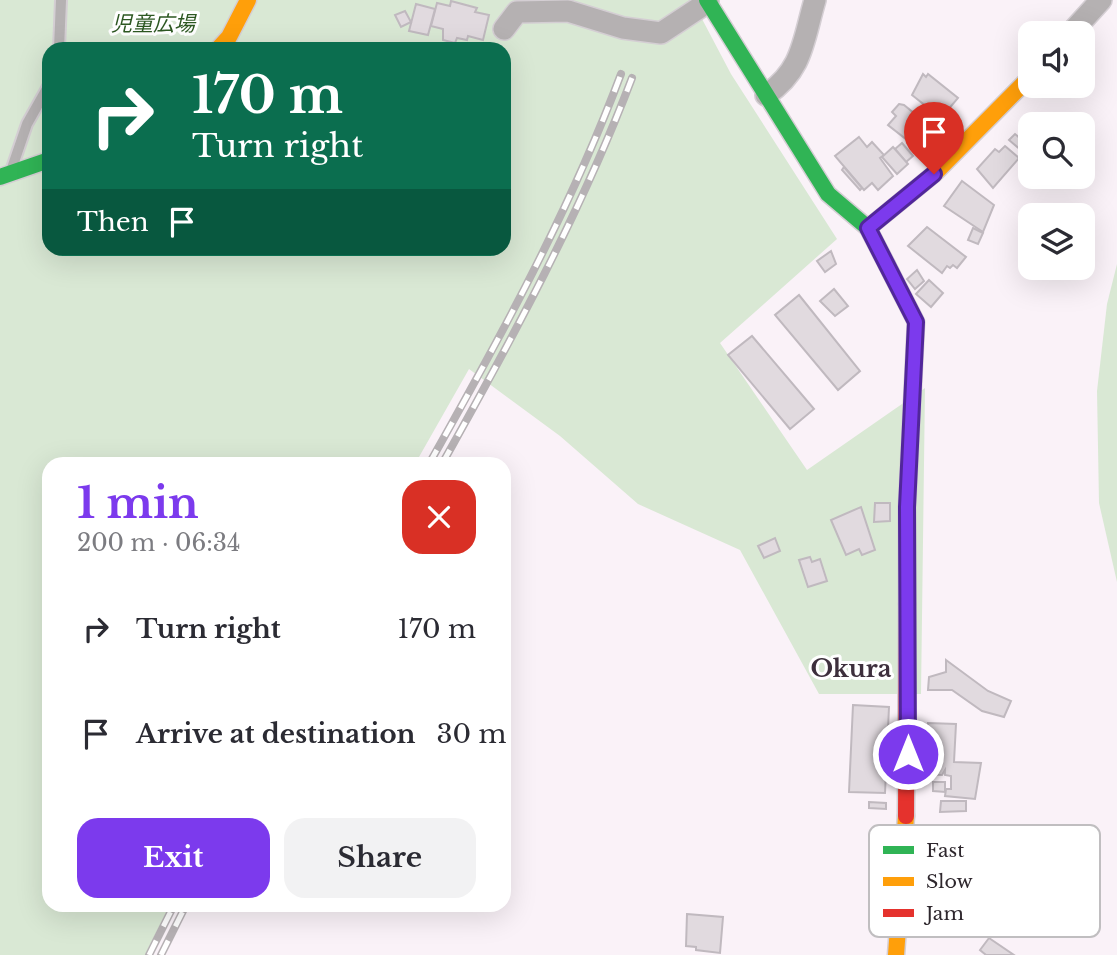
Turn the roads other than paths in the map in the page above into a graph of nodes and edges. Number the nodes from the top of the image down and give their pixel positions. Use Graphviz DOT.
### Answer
graph roads {
  1 [pos="61,0"];
  2 [pos="248,0"];
  3 [pos="814,0"];
  4 [pos="1101,0"];
  5 [pos="708,1"];
  6 [pos="1082,21"];
  7 [pos="504,29"];
  8 [pos="59,42"];
  9 [pos="224,42"];
  10 [pos="1018,89"];
  11 [pos="766,95"];
  12 [pos="42,97"];
  13 [pos="42,163"];
  14 [pos="5,176"];
  15 [pos="868,228"];
  16 [pos="905,825"];
  17 [pos="897,937"];
  18 [pos="896,955"];
  1 -- 8 [label="lane"];
  2 -- 9 [label="street"];
  3 -- 11 [label="street"];
  4 -- 6 [label="street"];
  5 -- 7 [label="street"];
  5 -- 11 [label="street"];
  10 -- 15 [label="street"];
  11 -- 15 [label="street"];
  12 -- 14 [label="lane"];
  13 -- 14 [label="street"];
  15 -- 16 [label="street"];
  17 -- 18 [label="street"];
}
